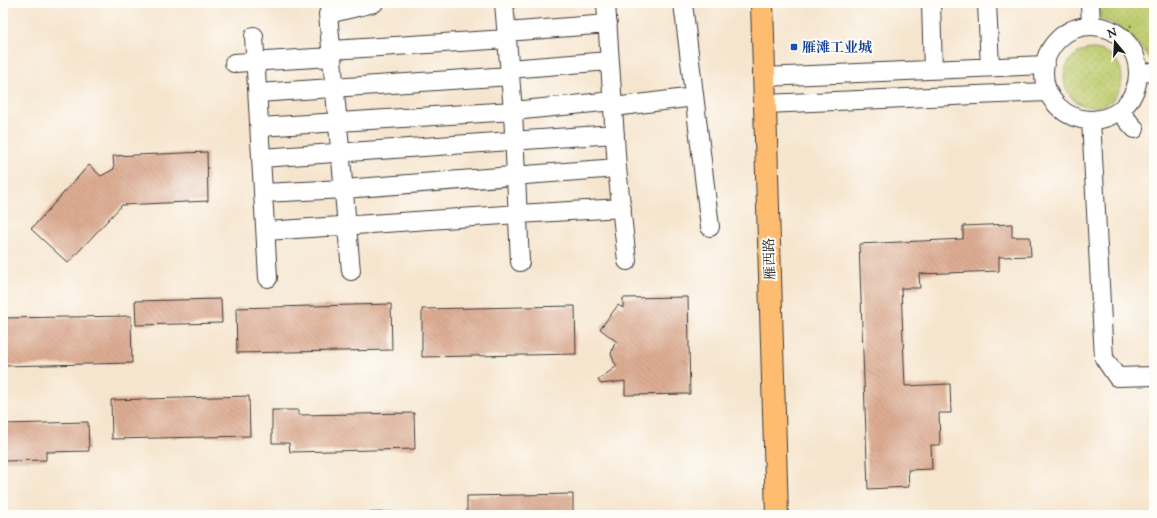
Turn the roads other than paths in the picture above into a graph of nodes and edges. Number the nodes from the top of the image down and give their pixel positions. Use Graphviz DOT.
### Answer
graph roads {
  1 [pos="374,3"];
  2 [pos="504,3"];
  3 [pos="606,3"];
  4 [pos="683,3"];
  5 [pos="762,3"];
  6 [pos="931,3"];
  7 [pos="987,3"];
  8 [pos="1090,3"];
  9 [pos="608,24"];
  10 [pos="1091,26"];
  11 [pos="507,35"];
  12 [pos="254,36"];
  13 [pos="331,54"];
  14 [pos="609,61"];
  15 [pos="256,62"];
  16 [pos="234,63"];
  17 [pos="1044,65"];
  18 [pos="990,67"];
  19 [pos="933,70"];
  20 [pos="510,72"];
  21 [pos="1146,73"];
  22 [pos="764,78"];
  23 [pos="334,87"];
  24 [pos="1047,92"];
  25 [pos="258,93"];
  26 [pos="694,97"];
  27 [pos="614,104"];
  28 [pos="765,104"];
  29 [pos="513,111"];
  30 [pos="1119,111"];
  31 [pos="1091,120"];
  32 [pos="338,121"];
  33 [pos="260,127"];
  34 [pos="1135,129"];
  35 [pos="615,134"];
  36 [pos="514,140"];
  37 [pos="340,152"];
  38 [pos="261,158"];
  39 [pos="617,168"];
  40 [pos="516,176"];
  41 [pos="344,189"];
  42 [pos="263,193"];
  43 [pos="622,208"];
  44 [pos="518,214"];
  45 [pos="347,225"];
  46 [pos="710,227"];
  47 [pos="266,231"];
  48 [pos="627,261"];
  49 [pos="520,262"];
  50 [pos="351,271"];
  51 [pos="268,278"];
  52 [pos="1154,376"];
  53 [pos="777,515"];
  1 -- 13 [label="street"];
  2 -- 11 [label="street"];
  3 -- 9 [label="street"];
  4 -- 26 [label="street"];
  5 -- 22 [label="main road, 雁西路"];
  6 -- 19 [label="street"];
  7 -- 18 [label="street"];
  8 -- 10 [label="street"];
  9 -- 11 [label="street"];
  9 -- 14 [label="street"];
  10 -- 17 [label="street"];
  10 -- 21 [label="street"];
  11 -- 13 [label="street"];
  11 -- 20 [label="street"];
  12 -- 15 [label="street"];
  13 -- 15 [label="street"];
  13 -- 23 [label="street"];
  14 -- 20 [label="street"];
  14 -- 27 [label="street"];
  15 -- 16 [label="street"];
  15 -- 25 [label="street"];
  17 -- 18 [label="street"];
  17 -- 24 [label="street"];
  18 -- 19 [label="street"];
  19 -- 22 [label="street"];
  20 -- 23 [label="street"];
  20 -- 29 [label="street"];
  21 -- 30 [label="street"];
  22 -- 28 [label="main road, 雁西路"];
  23 -- 25 [label="street"];
  23 -- 32 [label="street"];
  24 -- 28 [label="street"];
  24 -- 31 [label="street"];
  25 -- 33 [label="street"];
  26 -- 27 [label="street"];
  26 -- 46 [label="street"];
  27 -- 29 [label="street"];
  27 -- 35 [label="street"];
  28 -- 53 [label="main road, 雁西路"];
  29 -- 32 [label="street"];
  29 -- 36 [label="street"];
  30 -- 31 [label="street"];
  30 -- 34 [label="street"];
  31 -- 52 [label="street"];
  32 -- 33 [label="street"];
  32 -- 37 [label="street"];
  33 -- 38 [label="street"];
  35 -- 36 [label="street"];
  35 -- 39 [label="street"];
  36 -- 37 [label="street"];
  36 -- 40 [label="street"];
  37 -- 38 [label="street"];
  37 -- 41 [label="street"];
  38 -- 42 [label="street"];
  39 -- 40 [label="street"];
  39 -- 43 [label="street"];
  40 -- 41 [label="street"];
  40 -- 44 [label="street"];
  41 -- 42 [label="street"];
  41 -- 45 [label="street"];
  42 -- 47 [label="street"];
  43 -- 44 [label="street"];
  43 -- 48 [label="street"];
  44 -- 45 [label="street"];
  44 -- 49 [label="street"];
  45 -- 47 [label="street"];
  45 -- 50 [label="street"];
  47 -- 51 [label="street"];
}
